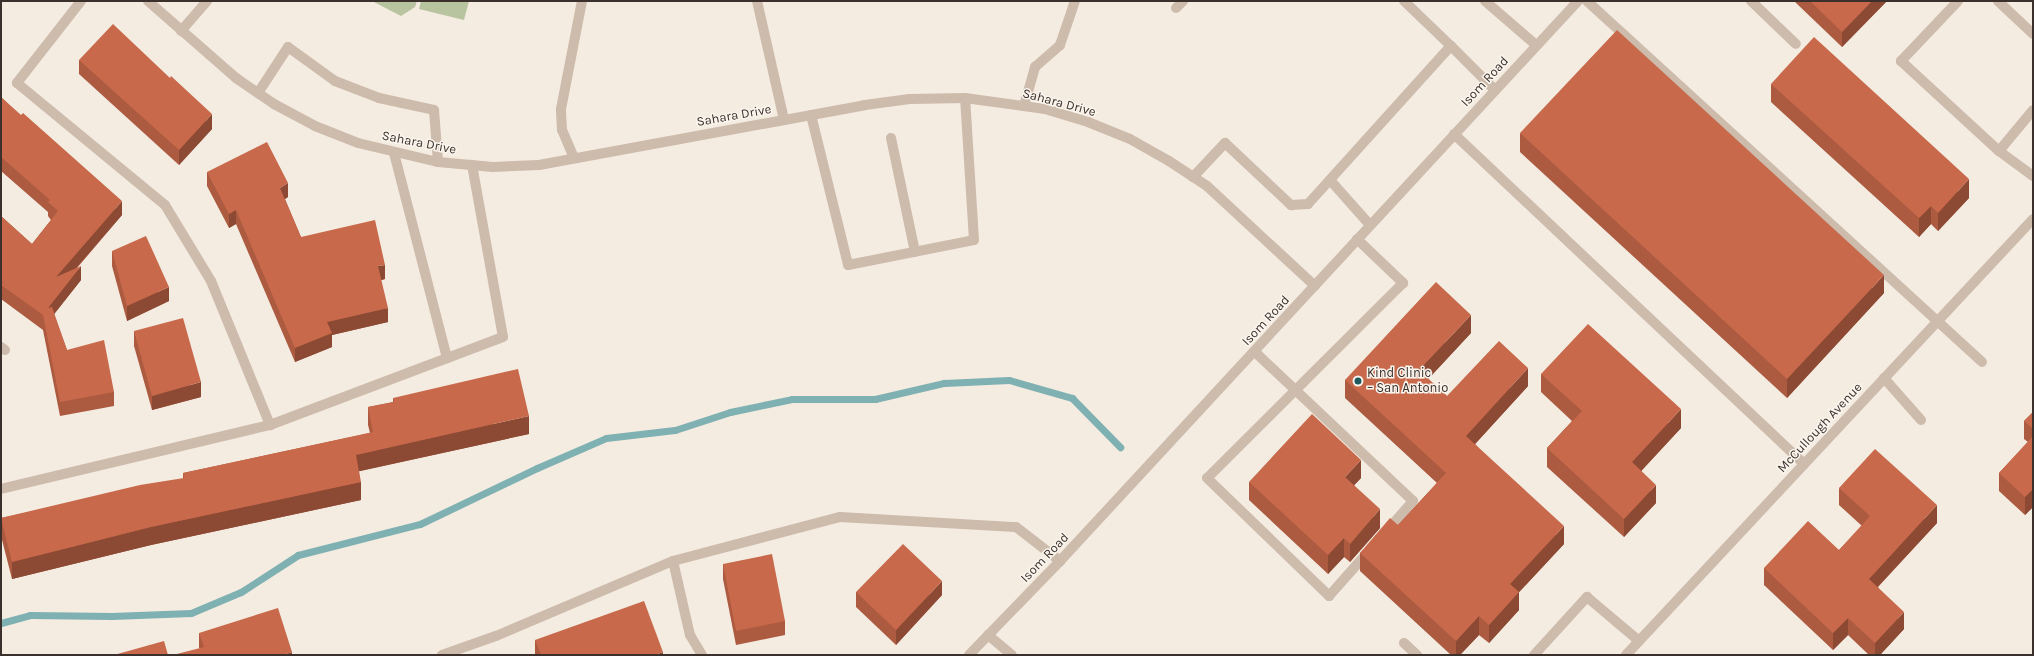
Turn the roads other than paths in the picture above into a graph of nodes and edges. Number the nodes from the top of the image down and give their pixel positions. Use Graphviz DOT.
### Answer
graph roads {
  1 [pos="80,1"];
  2 [pos="148,1"];
  3 [pos="207,1"];
  4 [pos="582,1"];
  5 [pos="757,1"];
  6 [pos="1075,1"];
  7 [pos="1404,1"];
  8 [pos="1485,1"];
  9 [pos="1578,1"];
  10 [pos="1587,1"];
  11 [pos="1751,1"];
  12 [pos="1958,1"];
  13 [pos="1998,1"];
  14 [pos="181,31"];
  15 [pos="2033,34"];
  16 [pos="1796,44"];
  17 [pos="1536,45"];
  18 [pos="1451,46"];
  19 [pos="1495,90"];
  20 [pos="258,93"];
  21 [pos="965,98"];
  22 [pos="1024,106"];
  23 [pos="2033,110"];
  24 [pos="811,115"];
  25 [pos="784,120"];
  26 [pos="1454,134"];
  27 [pos="891,138"];
  28 [pos="1999,151"];
  29 [pos="394,153"];
  30 [pos="574,158"];
  31 [pos="438,162"];
  32 [pos="472,165"];
  33 [pos="2033,176"];
  34 [pos="1193,177"];
  35 [pos="1330,180"];
  36 [pos="2033,219"];
  37 [pos="1370,225"];
  38 [pos="1357,239"];
  39 [pos="915,252"];
  40 [pos="1315,286"];
  41 [pos="1937,322"];
  42 [pos="1255,352"];
  43 [pos="447,358"];
  44 [pos="1982,362"];
  45 [pos="1884,378"];
  46 [pos="1296,390"];
  47 [pos="1921,420"];
  48 [pos="270,425"];
  49 [pos="1804,464"];
  50 [pos="1,489"];
  51 [pos="673,561"];
  52 [pos="1060,561"];
  53 [pos="988,635"];
  54 [pos="1639,641"];
  55 [pos="1404,643"];
  56 [pos="442,655"];
  57 [pos="702,655"];
  58 [pos="969,655"];
  59 [pos="1012,655"];
  60 [pos="1417,655"];
  61 [pos="1534,655"];
  62 [pos="1626,655"];
  1 -- 48 [label="street"];
  2 -- 14 [label="street, Sahara Drive"];
  3 -- 14 [label="street"];
  4 -- 30 [label="street"];
  5 -- 25 [label="street"];
  6 -- 22 [label="street"];
  7 -- 18 [label="street"];
  8 -- 17 [label="street"];
  9 -- 17 [label="street, Isom Road"];
  10 -- 41 [label="street"];
  11 -- 16 [label="street"];
  12 -- 28 [label="street"];
  13 -- 15 [label="street"];
  14 -- 20 [label="street, Sahara Drive"];
  17 -- 19 [label="street, Isom Road"];
  18 -- 19 [label="street"];
  18 -- 35 [label="street"];
  19 -- 26 [label="street, Isom Road"];
  20 -- 29 [label="street, Sahara Drive"];
  20 -- 31 [label="street"];
  21 -- 22 [label="street, Sahara Drive"];
  21 -- 24 [label="street, Sahara Drive"];
  21 -- 39 [label="street"];
  22 -- 34 [label="street, Sahara Drive"];
  23 -- 28 [label="street"];
  24 -- 25 [label="street, Sahara Drive"];
  24 -- 39 [label="street"];
  25 -- 30 [label="street, Sahara Drive"];
  26 -- 37 [label="street, Isom Road"];
  26 -- 49 [label="street"];
  27 -- 39 [label="street"];
  28 -- 33 [label="street"];
  29 -- 31 [label="street, Sahara Drive"];
  29 -- 43 [label="street"];
  30 -- 32 [label="street, Sahara Drive"];
  31 -- 32 [label="street, Sahara Drive"];
  32 -- 43 [label="street"];
  34 -- 35 [label="street"];
  34 -- 40 [label="street, Sahara Drive"];
  35 -- 37 [label="street"];
  36 -- 41 [label="street, McCullough Avenue"];
  37 -- 38 [label="street, Isom Road"];
  38 -- 40 [label="street, Isom Road"];
  38 -- 46 [label="street"];
  40 -- 42 [label="street, Isom Road"];
  41 -- 44 [label="street"];
  41 -- 45 [label="street, McCullough Avenue"];
  42 -- 46 [label="street"];
  42 -- 52 [label="street, Isom Road"];
  43 -- 48 [label="street"];
  45 -- 47 [label="street"];
  45 -- 49 [label="street, McCullough Avenue"];
  46 -- 46 [label="street"];
  48 -- 50 [label="street"];
  49 -- 54 [label="street, McCullough Avenue"];
  51 -- 52 [label="street"];
  51 -- 56 [label="street"];
  51 -- 57 [label="street"];
  52 -- 53 [label="street, Isom Road"];
  53 -- 58 [label="street, Isom Road"];
  53 -- 59 [label="street"];
  54 -- 61 [label="street"];
  54 -- 62 [label="street, McCullough Avenue"];
  55 -- 60 [label="street"];
}
